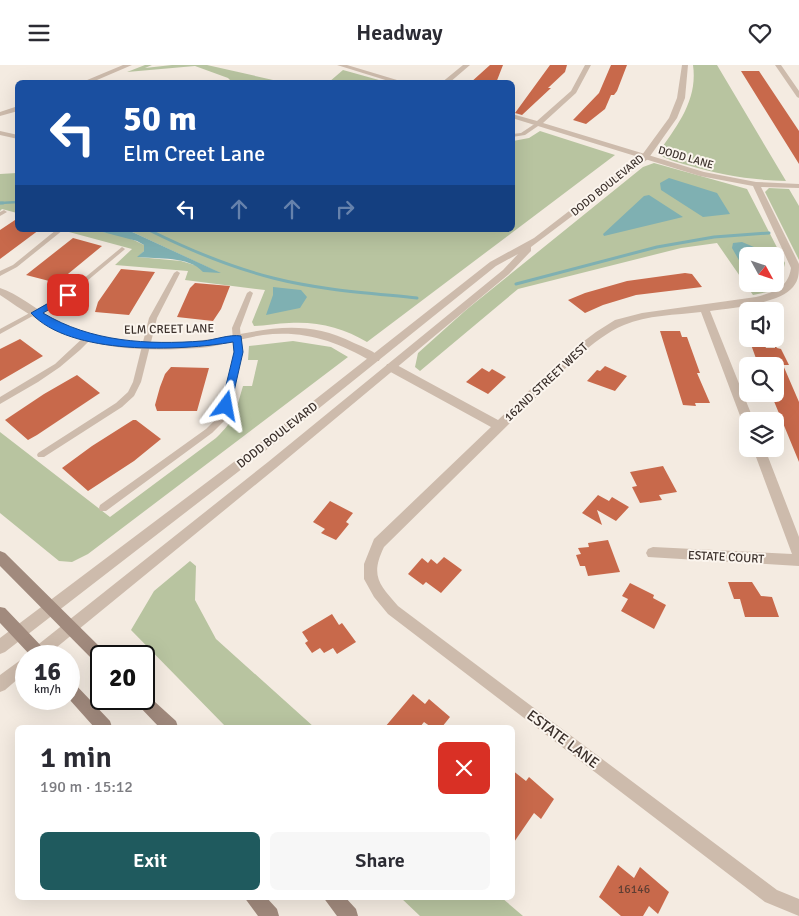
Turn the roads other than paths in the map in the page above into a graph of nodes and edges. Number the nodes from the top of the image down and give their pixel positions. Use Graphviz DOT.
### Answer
graph roads {
  1 [pos="129,65"];
  2 [pos="340,65"];
  3 [pos="467,65"];
  4 [pos="588,65"];
  5 [pos="685,65"];
  6 [pos="778,65"];
  7 [pos="118,67"];
  8 [pos="90,80"];
  9 [pos="393,80"];
  10 [pos="448,80"];
  11 [pos="799,96"];
  12 [pos="15,109"];
  13 [pos="0,114"];
  14 [pos="515,117"];
  15 [pos="538,124"];
  16 [pos="0,133"];
  17 [pos="15,136"];
  18 [pos="515,136"];
  19 [pos="645,157"];
  20 [pos="756,184"];
  21 [pos="799,185"];
  22 [pos="57,232"];
  23 [pos="537,240"];
  24 [pos="122,249"];
  25 [pos="177,273"];
  26 [pos="0,274"];
  27 [pos="0,291"];
  28 [pos="250,293"];
  29 [pos="704,307"];
  30 [pos="36,313"];
  31 [pos="0,332"];
  32 [pos="88,338"];
  33 [pos="238,338"];
  34 [pos="146,344"];
  35 [pos="375,358"];
  36 [pos="391,367"];
  37 [pos="0,401"];
  38 [pos="745,412"];
  39 [pos="499,426"];
  40 [pos="41,455"];
  41 [pos="762,457"];
  42 [pos="103,508"];
  43 [pos="379,543"];
  44 [pos="653,553"];
  45 [pos="799,554"];
  46 [pos="0,557"];
  47 [pos="799,560"];
  48 [pos="51,608"];
  49 [pos="0,613"];
  50 [pos="71,627"];
  51 [pos="19,632"];
  52 [pos="30,645"];
  53 [pos="50,645"];
  54 [pos="90,646"];
  55 [pos="0,647"];
  56 [pos="15,672"];
  57 [pos="0,685"];
  58 [pos="80,700"];
  59 [pos="153,710"];
  60 [pos="102,725"];
  61 [pos="168,725"];
  62 [pos="257,900"];
  63 [pos="335,900"];
  64 [pos="799,908"];
  65 [pos="270,916"];
  66 [pos="349,916"];
  1 -- 7 [label="street"];
  2 -- 9 [label="street"];
  3 -- 10 [label="street"];
  4 -- 15 [label="street"];
  5 -- 19 [label="street, DODD BOULEVARD"];
  6 -- 11 [label="street"];
  7 -- 8 [label="street"];
  12 -- 13 [label="street"];
  14 -- 15 [label="street, DODD LANE"];
  15 -- 18 [label="lane"];
  15 -- 19 [label="street, DODD LANE"];
  16 -- 17 [label="street"];
  19 -- 20 [label="street, DODD LANE"];
  19 -- 23 [label="street, DODD BOULEVARD"];
  20 -- 21 [label="street, DODD LANE"];
  20 -- 29 [label="street, 162ND STREET WEST"];
  22 -- 26 [label="lane"];
  23 -- 35 [label="street, DODD BOULEVARD"];
  23 -- 36 [label="street, DODD BOULEVARD"];
  24 -- 30 [label="lane"];
  25 -- 34 [label="lane"];
  27 -- 30 [label="street, ELM CREET LANE"];
  28 -- 33 [label="lane"];
  29 -- 38 [label="street"];
  29 -- 39 [label="street, 162ND STREET WEST"];
  30 -- 31 [label="lane"];
  30 -- 32 [label="street, ELM CREET LANE"];
  32 -- 34 [label="street, ELM CREET LANE"];
  32 -- 37 [label="lane"];
  33 -- 34 [label="street, ELM CREET LANE"];
  33 -- 35 [label="street, ELM CREET LANE"];
  33 -- 42 [label="lane"];
  34 -- 40 [label="lane"];
  35 -- 48 [label="street, DODD BOULEVARD"];
  36 -- 39 [label="street"];
  36 -- 50 [label="street, DODD BOULEVARD"];
  39 -- 43 [label="street, 162ND STREET WEST"];
  41 -- 45 [label="street"];
  43 -- 64 [label="street, ESTATE LANE"];
  44 -- 47 [label="street, ESTATE COURT"];
  46 -- 48 [label="main road"];
  48 -- 50 [label="main road"];
  48 -- 51 [label="street, DODD BOULEVARD"];
  49 -- 51 [label="main road"];
  50 -- 53 [label="street, DODD BOULEVARD"];
  50 -- 54 [label="main road"];
  51 -- 52 [label="main road"];
  51 -- 55 [label="street"];
  56 -- 57 [label="street"];
  58 -- 60 [label="main road"];
  59 -- 61 [label="main road"];
  62 -- 65 [label="main road"];
  63 -- 66 [label="main road"];
}
